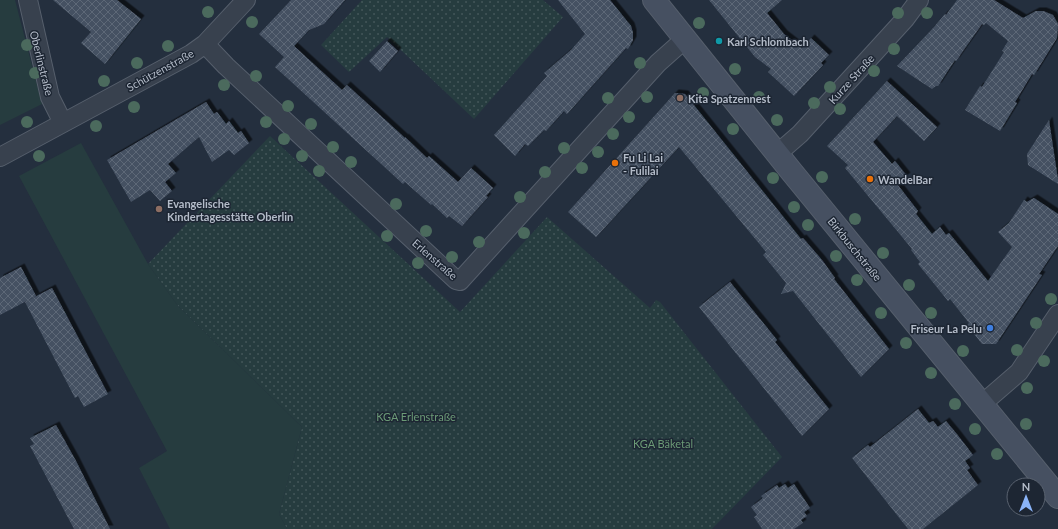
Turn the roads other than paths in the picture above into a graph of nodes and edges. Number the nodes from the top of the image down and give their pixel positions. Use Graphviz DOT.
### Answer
graph roads {
  1 [pos="28,0"];
  2 [pos="246,0"];
  3 [pos="654,0"];
  4 [pos="919,0"];
  5 [pos="685,39"];
  6 [pos="205,44"];
  7 [pos="63,123"];
  8 [pos="777,154"];
  9 [pos="0,157"];
  10 [pos="1058,314"];
  11 [pos="982,404"];
  12 [pos="1058,497"];
  1 -- 7 [label="street, Oberlinstraße"];
  2 -- 6 [label="street, Schützenstraße"];
  3 -- 5 [label="street, Birkbuschstraße"];
  4 -- 8 [label="street, Kurze Straße"];
  5 -- 6 [label="street, Erlenstraße"];
  5 -- 8 [label="street, Birkbuschstraße"];
  6 -- 7 [label="street, Schützenstraße"];
  7 -- 9 [label="street, Schützenstraße"];
  8 -- 11 [label="street, Birkbuschstraße"];
  10 -- 11 [label="street"];
  11 -- 12 [label="street, Birkbuschstraße"];
}
